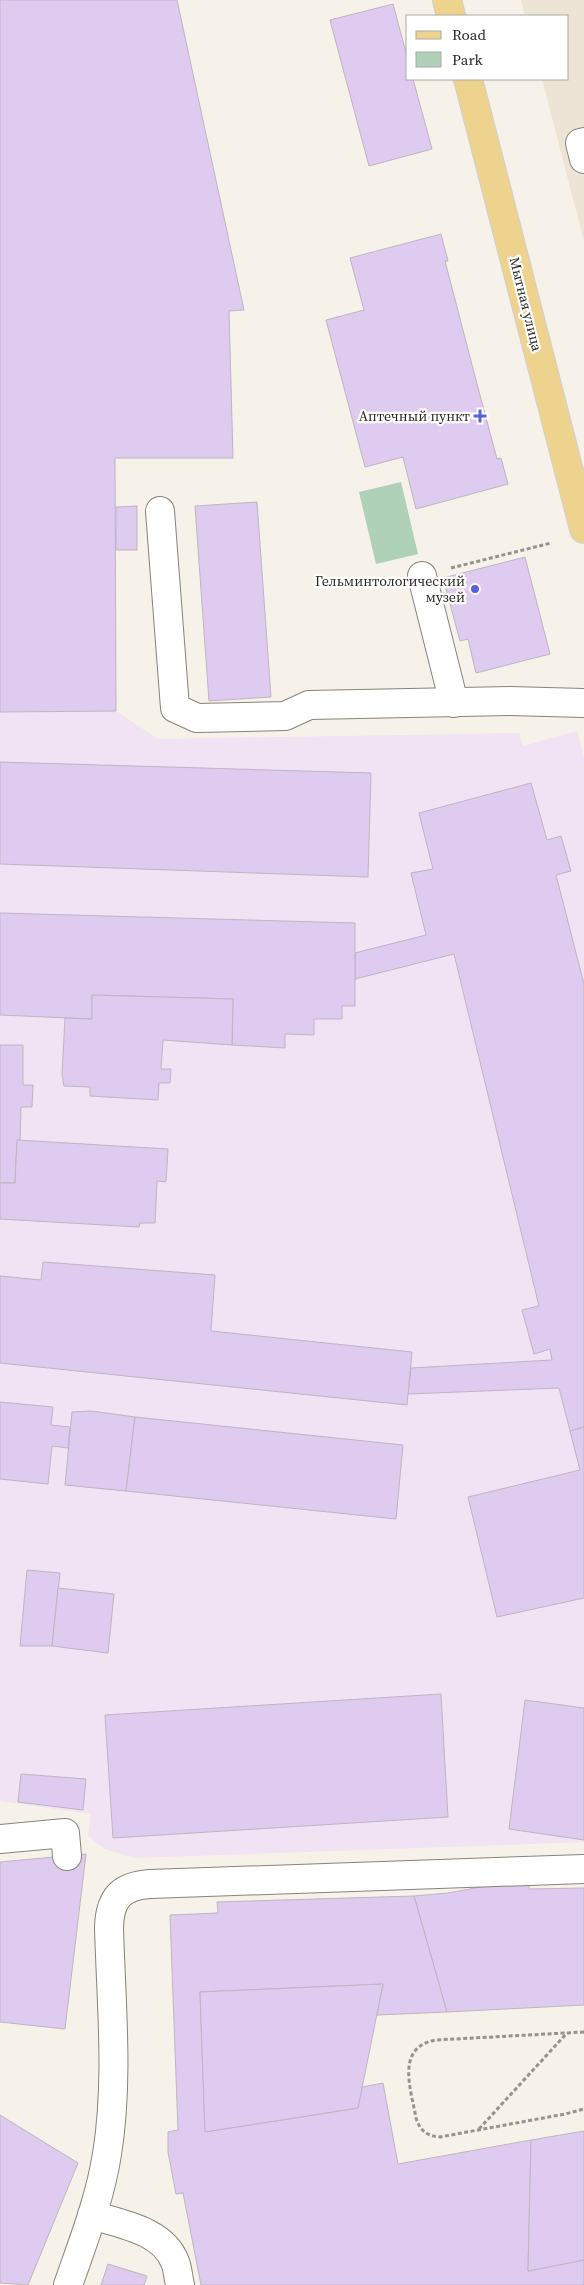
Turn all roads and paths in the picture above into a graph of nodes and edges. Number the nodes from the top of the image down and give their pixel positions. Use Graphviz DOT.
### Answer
graph roads {
  1 [pos="447,0"];
  2 [pos="452,15"];
  3 [pos="468,80"];
  4 [pos="584,142"];
  5 [pos="584,159"];
  6 [pos="160,511"];
  7 [pos="584,529"];
  8 [pos="551,543"];
  9 [pos="422,576"];
  10 [pos="454,702"];
  11 [pos="584,703"];
  12 [pos="0,1839"];
  13 [pos="67,1856"];
  14 [pos="584,1868"];
  15 [pos="584,2032"];
  16 [pos="567,2033"];
  17 [pos="584,2108"];
  18 [pos="479,2130"];
  19 [pos="92,2215"];
  20 [pos="68,2285"];
  21 [pos="180,2285"];
  1 -- 2 [label="main road"];
  3 -- 7 [label="main road, Мытная улица"];
  4 -- 5 [label="lane"];
  6 -- 10 [label="lane"];
  8 -- 9 [label="path"];
  9 -- 10 [label="lane"];
  10 -- 11 [label="lane"];
  12 -- 13 [label="lane"];
  14 -- 19 [label="lane"];
  15 -- 16 [label="path"];
  16 -- 18 [label="path"];
  16 -- 18 [label="path"];
  17 -- 18 [label="path"];
  19 -- 20 [label="lane"];
  19 -- 21 [label="lane"];
}
